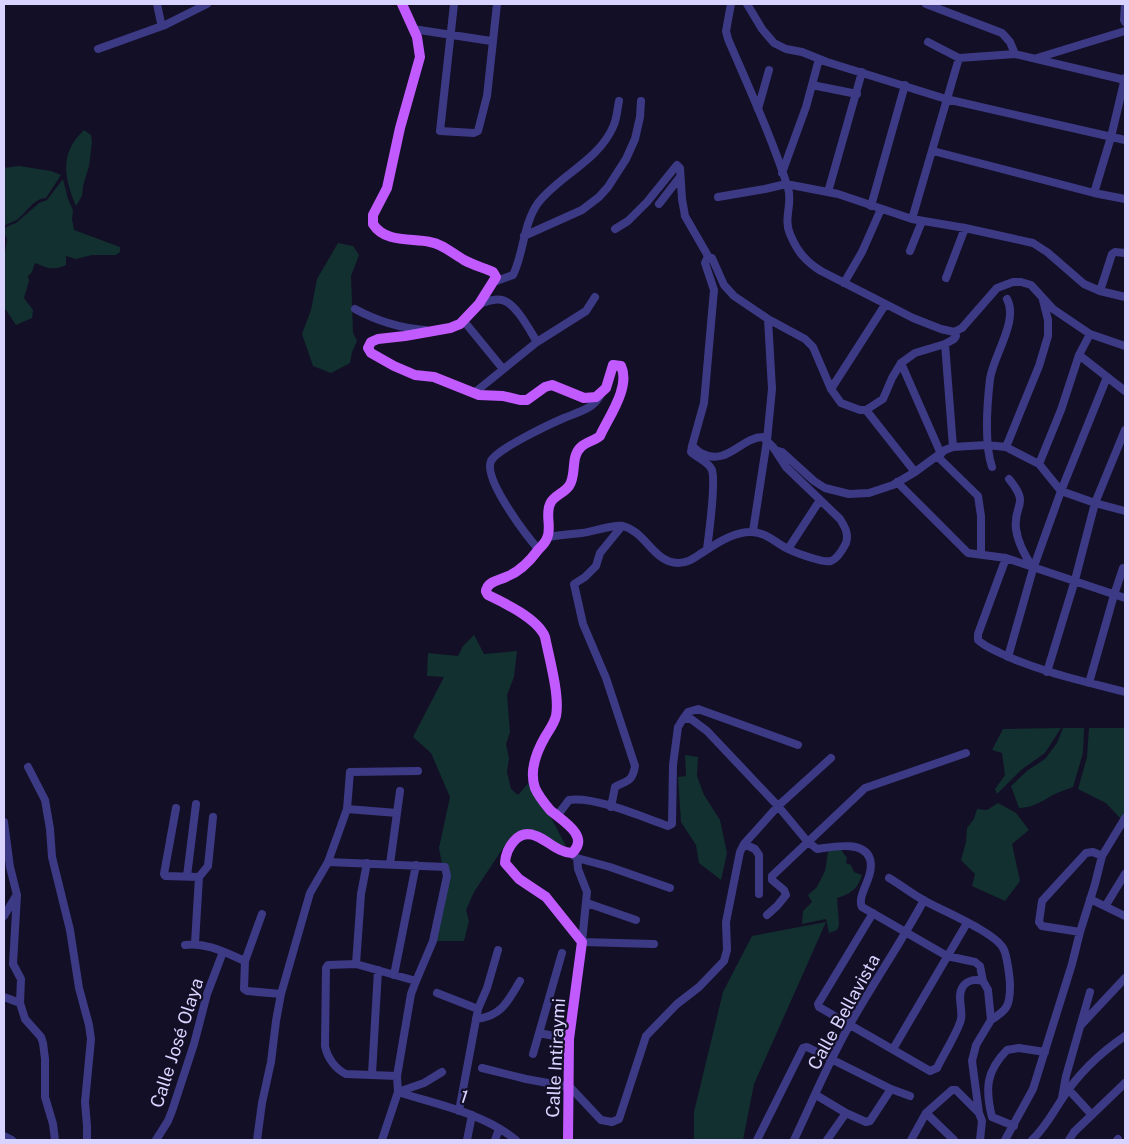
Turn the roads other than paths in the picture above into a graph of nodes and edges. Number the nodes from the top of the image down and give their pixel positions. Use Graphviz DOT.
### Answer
graph roads {
  1 [pos="157,4"];
  2 [pos="208,4"];
  3 [pos="402,4"];
  4 [pos="410,4"];
  5 [pos="454,4"];
  6 [pos="497,4"];
  7 [pos="731,4"];
  8 [pos="747,4"];
  9 [pos="926,4"];
  10 [pos="1125,4"];
  11 [pos="408,18"];
  12 [pos="1125,22"];
  13 [pos="165,25"];
  14 [pos="413,29"];
  15 [pos="1125,31"];
  16 [pos="451,36"];
  17 [pos="491,41"];
  18 [pos="928,42"];
  19 [pos="98,49"];
  20 [pos="1015,54"];
  21 [pos="959,58"];
  22 [pos="1035,58"];
  23 [pos="819,59"];
  24 [pos="769,70"];
  25 [pos="862,72"];
  26 [pos="1125,79"];
  27 [pos="812,85"];
  28 [pos="905,85"];
  29 [pos="857,94"];
  30 [pos="946,99"];
  31 [pos="619,101"];
  32 [pos="641,101"];
  33 [pos="758,109"];
  34 [pos="1111,137"];
  35 [pos="1125,140"];
  36 [pos="933,151"];
  37 [pos="782,173"];
  38 [pos="680,177"];
  39 [pos="786,184"];
  40 [pos="828,192"];
  41 [pos="1094,193"];
  42 [pos="718,197"];
  43 [pos="1125,198"];
  44 [pos="659,204"];
  45 [pos="871,206"];
  46 [pos="881,209"];
  47 [pos="912,219"];
  48 [pos="922,220"];
  49 [pos="965,228"];
  50 [pos="615,229"];
  51 [pos="524,236"];
  52 [pos="910,252"];
  53 [pos="1125,253"];
  54 [pos="708,256"];
  55 [pos="946,278"];
  56 [pos="494,282"];
  57 [pos="844,283"];
  58 [pos="1100,291"];
  59 [pos="1125,296"];
  60 [pos="595,297"];
  61 [pos="1007,299"];
  62 [pos="1043,299"];
  63 [pos="479,304"];
  64 [pos="885,305"];
  65 [pos="355,310"];
  66 [pos="768,319"];
  67 [pos="463,320"];
  68 [pos="445,328"];
  69 [pos="954,332"];
  70 [pos="1090,334"];
  71 [pos="537,342"];
  72 [pos="945,344"];
  73 [pos="1125,346"];
  74 [pos="1079,355"];
  75 [pos="902,363"];
  76 [pos="503,369"];
  77 [pos="1107,377"];
  78 [pos="831,389"];
  79 [pos="1125,390"];
  80 [pos="474,393"];
  81 [pos="602,393"];
  82 [pos="866,410"];
  83 [pos="1125,430"];
  84 [pos="767,440"];
  85 [pos="987,445"];
  86 [pos="692,446"];
  87 [pos="953,447"];
  88 [pos="1006,447"];
  89 [pos="775,450"];
  90 [pos="939,455"];
  91 [pos="1038,464"];
  92 [pos="992,467"];
  93 [pos="915,472"];
  94 [pos="1009,479"];
  95 [pos="898,482"];
  96 [pos="1061,491"];
  97 [pos="820,500"];
  98 [pos="1095,503"];
  99 [pos="1125,511"];
  100 [pos="622,526"];
  101 [pos="753,531"];
  102 [pos="548,537"];
  103 [pos="788,549"];
  104 [pos="539,550"];
  105 [pos="707,550"];
  106 [pos="981,554"];
  107 [pos="1006,558"];
  108 [pos="1123,568"];
  109 [pos="1033,569"];
  110 [pos="1075,580"];
  111 [pos="1114,595"];
  112 [pos="1125,598"];
  113 [pos="1008,657"];
  114 [pos="1048,672"];
  115 [pos="1089,683"];
  116 [pos="1125,692"];
  117 [pos="683,719"];
  118 [pos="798,745"];
  119 [pos="966,753"];
  120 [pos="831,758"];
  121 [pos="28,767"];
  122 [pos="418,771"];
  123 [pos="400,791"];
  124 [pos="196,804"];
  125 [pos="778,806"];
  126 [pos="611,807"];
  127 [pos="176,808"];
  128 [pos="347,809"];
  129 [pos="397,813"];
  130 [pos="557,816"];
  131 [pos="212,817"];
  132 [pos="1125,818"];
  133 [pos="4,822"];
  134 [pos="4,831"];
  135 [pos="1121,833"];
  136 [pos="807,841"];
  137 [pos="744,844"];
  138 [pos="574,856"];
  139 [pos="1102,856"];
  140 [pos="328,862"];
  141 [pos="367,863"];
  142 [pos="390,864"];
  143 [pos="416,865"];
  144 [pos="7,867"];
  145 [pos="1125,874"];
  146 [pos="187,876"];
  147 [pos="199,877"];
  148 [pos="889,878"];
  149 [pos="670,888"];
  150 [pos="760,894"];
  151 [pos="17,895"];
  152 [pos="1090,899"];
  153 [pos="924,900"];
  154 [pos="587,903"];
  155 [pos="1106,905"];
  156 [pos="873,913"];
  157 [pos="262,914"];
  158 [pos="768,915"];
  159 [pos="4,916"];
  160 [pos="1125,916"];
  161 [pos="636,920"];
  162 [pos="967,923"];
  163 [pos="1080,932"];
  164 [pos="906,933"];
  165 [pos="196,943"];
  166 [pos="654,944"];
  167 [pos="185,945"];
  168 [pos="582,945"];
  169 [pos="498,950"];
  170 [pos="223,952"];
  171 [pos="562,953"];
  172 [pos="947,956"];
  173 [pos="246,961"];
  174 [pos="356,964"];
  175 [pos="378,970"];
  176 [pos="394,974"];
  177 [pos="1125,978"];
  178 [pos="416,981"];
  179 [pos="520,981"];
  180 [pos="983,981"];
  181 [pos="1090,992"];
  182 [pos="437,993"];
  183 [pos="281,994"];
  184 [pos="4,997"];
  185 [pos="20,1002"];
  186 [pos="478,1009"];
  187 [pos="476,1019"];
  188 [pos="991,1020"];
  189 [pos="850,1024"];
  190 [pos="1080,1027"];
  191 [pos="539,1033"];
  192 [pos="1125,1036"];
  193 [pos="569,1039"];
  194 [pos="893,1050"];
  195 [pos="1045,1052"];
  196 [pos="533,1054"];
  197 [pos="831,1060"];
  198 [pos="482,1068"];
  199 [pos="442,1072"];
  200 [pos="372,1074"];
  201 [pos="397,1076"];
  202 [pos="1125,1083"];
  203 [pos="570,1088"];
  204 [pos="891,1088"];
  205 [pos="1069,1090"];
  206 [pos="398,1092"];
  207 [pos="816,1095"];
  208 [pos="910,1096"];
  209 [pos="1062,1100"];
  210 [pos="459,1111"];
  211 [pos="846,1113"];
  212 [pos="926,1113"];
  213 [pos="979,1113"];
  214 [pos="472,1115"];
  215 [pos="1092,1115"];
  216 [pos="1014,1126"];
  217 [pos="499,1129"];
  218 [pos="4,1136"];
  219 [pos="12,1140"];
  220 [pos="55,1140"];
  221 [pos="87,1140"];
  222 [pos="156,1140"];
  223 [pos="257,1140"];
  224 [pos="382,1140"];
  225 [pos="467,1140"];
  226 [pos="495,1140"];
  227 [pos="516,1140"];
  228 [pos="568,1140"];
  229 [pos="757,1140"];
  230 [pos="794,1140"];
  231 [pos="827,1140"];
  232 [pos="911,1140"];
  233 [pos="954,1140"];
  234 [pos="980,1140"];
  235 [pos="1005,1140"];
  236 [pos="1032,1140"];
  237 [pos="1069,1140"];
  1 -- 13 [label="street"];
  2 -- 13 [label="street"];
  3 -- 11 [label="main road"];
  4 -- 11 [label="street"];
  5 -- 16 [label="street"];
  6 -- 17 [label="street"];
  7 -- 33 [label="street"];
  8 -- 23 [label="street"];
  9 -- 20 [label="street"];
  10 -- 12 [label="street"];
  11 -- 14 [label="main road"];
  13 -- 19 [label="street"];
  14 -- 16 [label="street"];
  14 -- 56 [label="main road"];
  15 -- 22 [label="street"];
  16 -- 17 [label="street"];
  16 -- 17 [label="street"];
  18 -- 21 [label="street"];
  20 -- 21 [label="street"];
  20 -- 22 [label="street"];
  21 -- 30 [label="street"];
  22 -- 26 [label="street"];
  23 -- 25 [label="street"];
  23 -- 27 [label="street"];
  24 -- 33 [label="street"];
  25 -- 28 [label="street"];
  25 -- 29 [label="street"];
  26 -- 34 [label="street"];
  27 -- 29 [label="street"];
  27 -- 37 [label="street"];
  28 -- 30 [label="street"];
  28 -- 45 [label="street"];
  29 -- 40 [label="street"];
  30 -- 34 [label="street"];
  30 -- 36 [label="street"];
  31 -- 51 [label="street"];
  32 -- 51 [label="street"];
  33 -- 37 [label="street"];
  34 -- 35 [label="street"];
  34 -- 41 [label="street"];
  36 -- 41 [label="street"];
  36 -- 47 [label="street"];
  37 -- 39 [label="street"];
  38 -- 44 [label="street"];
  38 -- 50 [label="street"];
  38 -- 54 [label="street"];
  39 -- 40 [label="street"];
  39 -- 42 [label="street"];
  39 -- 57 [label="street"];
  40 -- 45 [label="street"];
  41 -- 43 [label="street"];
  45 -- 46 [label="street"];
  46 -- 47 [label="street"];
  46 -- 57 [label="street"];
  47 -- 48 [label="street"];
  48 -- 49 [label="street"];
  48 -- 52 [label="street"];
  49 -- 55 [label="street"];
  49 -- 58 [label="street"];
  51 -- 56 [label="street"];
  53 -- 58 [label="street"];
  54 -- 66 [label="street"];
  54 -- 86 [label="street"];
  56 -- 63 [label="main road"];
  57 -- 64 [label="street"];
  58 -- 59 [label="street"];
  60 -- 71 [label="street"];
  61 -- 85 [label="street"];
  62 -- 69 [label="street"];
  62 -- 70 [label="street"];
  62 -- 88 [label="street"];
  63 -- 67 [label="main road"];
  63 -- 71 [label="street"];
  64 -- 69 [label="street"];
  64 -- 78 [label="street"];
  65 -- 68 [label="street"];
  66 -- 78 [label="street"];
  66 -- 84 [label="street"];
  67 -- 68 [label="main road"];
  67 -- 76 [label="street"];
  68 -- 80 [label="main road"];
  69 -- 72 [label="street"];
  70 -- 73 [label="street"];
  70 -- 74 [label="street"];
  71 -- 76 [label="street"];
  72 -- 75 [label="street"];
  72 -- 87 [label="street"];
  74 -- 77 [label="street"];
  74 -- 91 [label="street"];
  75 -- 82 [label="street"];
  75 -- 90 [label="street"];
  76 -- 80 [label="street"];
  77 -- 79 [label="street"];
  77 -- 96 [label="street"];
  78 -- 82 [label="street"];
  80 -- 81 [label="main road"];
  81 -- 102 [label="main road"];
  81 -- 104 [label="street"];
  82 -- 93 [label="street"];
  83 -- 98 [label="street"];
  84 -- 86 [label="street"];
  84 -- 89 [label="street"];
  84 -- 101 [label="street"];
  85 -- 87 [label="street"];
  85 -- 88 [label="street"];
  85 -- 92 [label="street"];
  86 -- 105 [label="street"];
  87 -- 90 [label="street"];
  88 -- 91 [label="street"];
  89 -- 95 [label="street"];
  89 -- 97 [label="street"];
  90 -- 93 [label="street"];
  90 -- 106 [label="street"];
  91 -- 96 [label="street"];
  93 -- 95 [label="street"];
  94 -- 109 [label="street"];
  95 -- 106 [label="street"];
  96 -- 98 [label="street"];
  96 -- 109 [label="street"];
  97 -- 103 [label="street"];
  97 -- 103 [label="street"];
  98 -- 99 [label="street"];
  98 -- 110 [label="street"];
  100 -- 102 [label="street"];
  100 -- 105 [label="street"];
  100 -- 126 [label="street"];
  101 -- 103 [label="street"];
  101 -- 105 [label="street"];
  102 -- 104 [label="main road"];
  104 -- 130 [label="main road"];
  106 -- 107 [label="street"];
  107 -- 109 [label="street"];
  107 -- 113 [label="street"];
  108 -- 111 [label="street"];
  109 -- 110 [label="street"];
  109 -- 113 [label="street"];
  110 -- 111 [label="street"];
  110 -- 114 [label="street"];
  111 -- 112 [label="street"];
  111 -- 115 [label="street"];
  113 -- 114 [label="street"];
  114 -- 115 [label="street"];
  115 -- 116 [label="street"];
  117 -- 118 [label="street"];
  117 -- 125 [label="street"];
  117 -- 126 [label="street"];
  119 -- 136 [label="street"];
  120 -- 125 [label="street"];
  121 -- 221 [label="street"];
  122 -- 128 [label="street"];
  123 -- 129 [label="street"];
  124 -- 146 [label="street"];
  125 -- 136 [label="street"];
  125 -- 137 [label="street"];
  126 -- 130 [label="street"];
  127 -- 146 [label="street"];
  128 -- 129 [label="street"];
  128 -- 140 [label="street"];
  129 -- 142 [label="street"];
  130 -- 138 [label="main road"];
  131 -- 147 [label="street"];
  132 -- 135 [label="street"];
  133 -- 134 [label="street"];
  134 -- 144 [label="street"];
  135 -- 139 [label="street"];
  136 -- 156 [label="street"];
  136 -- 158 [label="street"];
  137 -- 150 [label="street"];
  137 -- 203 [label="street"];
  138 -- 149 [label="street"];
  138 -- 154 [label="street"];
  138 -- 168 [label="main road"];
  139 -- 152 [label="street"];
  139 -- 163 [label="street"];
  140 -- 141 [label="street"];
  140 -- 183 [label="street"];
  141 -- 142 [label="street"];
  141 -- 174 [label="street"];
  142 -- 143 [label="street"];
  143 -- 176 [label="street"];
  143 -- 178 [label="street"];
  144 -- 151 [label="street"];
  145 -- 155 [label="street"];
  146 -- 147 [label="street"];
  147 -- 165 [label="street"];
  148 -- 153 [label="street"];
  151 -- 159 [label="street"];
  151 -- 185 [label="street"];
  152 -- 155 [label="street"];
  152 -- 163 [label="street"];
  153 -- 162 [label="street"];
  153 -- 164 [label="street, Calle Bellavista"];
  154 -- 161 [label="street"];
  154 -- 168 [label="street"];
  155 -- 160 [label="street"];
  156 -- 164 [label="street"];
  156 -- 189 [label="street"];
  157 -- 173 [label="street"];
  162 -- 172 [label="street"];
  162 -- 188 [label="street"];
  163 -- 195 [label="street"];
  164 -- 172 [label="street"];
  164 -- 189 [label="street, Calle Bellavista"];
  165 -- 167 [label="street"];
  165 -- 170 [label="street"];
  166 -- 168 [label="street"];
  168 -- 193 [label="main road, Calle Intiraymi"];
  169 -- 186 [label="street"];
  170 -- 173 [label="street"];
  170 -- 222 [label="street, Calle José Olaya"];
  171 -- 191 [label="street"];
  172 -- 180 [label="street"];
  172 -- 194 [label="street"];
  173 -- 183 [label="street"];
  174 -- 175 [label="street"];
  174 -- 200 [label="street"];
  175 -- 176 [label="street"];
  175 -- 200 [label="street"];
  176 -- 178 [label="street"];
  177 -- 190 [label="street"];
  178 -- 201 [label="street"];
  179 -- 187 [label="street"];
  180 -- 188 [label="street"];
  180 -- 194 [label="street"];
  181 -- 190 [label="street"];
  182 -- 186 [label="street"];
  183 -- 223 [label="street"];
  184 -- 185 [label="street"];
  185 -- 220 [label="street"];
  186 -- 187 [label="street"];
  187 -- 210 [label="street"];
  188 -- 213 [label="street"];
  189 -- 194 [label="street"];
  189 -- 197 [label="street, Calle Bellavista"];
  190 -- 209 [label="street"];
  191 -- 193 [label="street"];
  191 -- 196 [label="street"];
  192 -- 205 [label="street"];
  193 -- 203 [label="main road, Calle Intiraymi"];
  195 -- 216 [label="street"];
  195 -- 216 [label="street"];
  197 -- 204 [label="street"];
  197 -- 207 [label="street, Calle Bellavista"];
  197 -- 229 [label="street"];
  198 -- 203 [label="street"];
  199 -- 206 [label="street"];
  200 -- 201 [label="street"];
  201 -- 206 [label="street"];
  202 -- 215 [label="street"];
  203 -- 228 [label="main road, Calle Intiraymi"];
  204 -- 208 [label="street"];
  204 -- 211 [label="street"];
  205 -- 209 [label="street"];
  205 -- 215 [label="street"];
  206 -- 210 [label="street, 1"];
  206 -- 224 [label="street"];
  207 -- 211 [label="street"];
  207 -- 230 [label="street, Calle Bellavista"];
  209 -- 236 [label="street"];
  210 -- 214 [label="street, 1"];
  211 -- 231 [label="street"];
  212 -- 213 [label="street"];
  212 -- 232 [label="street"];
  212 -- 233 [label="street"];
  213 -- 234 [label="street"];
  214 -- 217 [label="street, 1"];
  214 -- 225 [label="street"];
  215 -- 237 [label="street"];
  216 -- 235 [label="street"];
  217 -- 226 [label="street"];
  217 -- 227 [label="street, 1"];
  218 -- 219 [label="street"];
}
